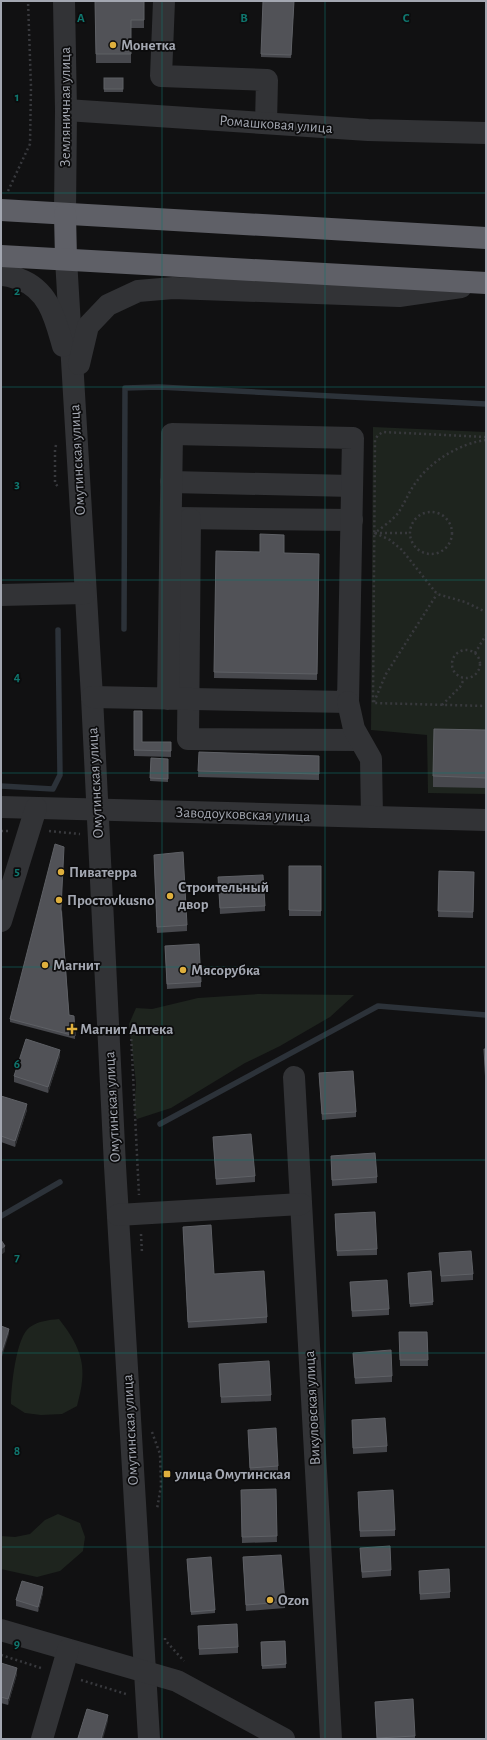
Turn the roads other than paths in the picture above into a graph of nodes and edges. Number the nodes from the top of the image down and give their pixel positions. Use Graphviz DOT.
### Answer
graph roads {
  1 [pos="64,1"];
  2 [pos="164,1"];
  3 [pos="66,110"];
  4 [pos="266,123"];
  5 [pos="486,133"];
  6 [pos="4,210"];
  7 [pos="65,214"];
  8 [pos="486,238"];
  9 [pos="1,256"];
  10 [pos="66,259"];
  11 [pos="1,274"];
  12 [pos="485,283"];
  13 [pos="73,387"];
  14 [pos="171,482"];
  15 [pos="352,486"];
  16 [pos="180,518"];
  17 [pos="352,520"];
  18 [pos="85,593"];
  19 [pos="1,595"];
  20 [pos="92,697"];
  21 [pos="178,699"];
  22 [pos="348,702"];
  23 [pos="359,740"];
  24 [pos="1,806"];
  25 [pos="89,810"];
  26 [pos="372,817"];
  27 [pos="33,818"];
  28 [pos="486,820"];
  29 [pos="1,921"];
  30 [pos="294,1077"];
  31 [pos="301,1204"];
  32 [pos="118,1215"];
  33 [pos="1,1630"];
  34 [pos="68,1650"];
  35 [pos="144,1670"];
  36 [pos="42,1739"];
  37 [pos="149,1739"];
  38 [pos="284,1739"];
  39 [pos="331,1739"];
  1 -- 3 [label="street, Земляничная улица"];
  2 -- 4 [label="street"];
  3 -- 4 [label="street, Ромашковая улица"];
  3 -- 7 [label="street, Земляничная улица"];
  4 -- 5 [label="street, Ромашковая улица"];
  6 -- 7 [label="highway"];
  7 -- 8 [label="highway"];
  7 -- 10 [label="highway"];
  9 -- 10 [label="highway"];
  10 -- 12 [label="highway"];
  10 -- 13 [label="street, Омутинская улица"];
  11 -- 13 [label="street"];
  12 -- 13 [label="street"];
  13 -- 18 [label="street, Омутинская улица"];
  14 -- 15 [label="street"];
  14 -- 15 [label="street"];
  14 -- 16 [label="street"];
  15 -- 17 [label="street"];
  16 -- 17 [label="street"];
  16 -- 21 [label="street"];
  17 -- 22 [label="street"];
  18 -- 19 [label="street"];
  18 -- 20 [label="street, Омутинская улица"];
  20 -- 21 [label="street"];
  20 -- 25 [label="street, Омутинская улица"];
  21 -- 22 [label="street"];
  21 -- 23 [label="street"];
  22 -- 23 [label="street"];
  23 -- 26 [label="street"];
  24 -- 27 [label="street, Заводоуковская улица"];
  25 -- 26 [label="street, Заводоуковская улица"];
  25 -- 27 [label="street, Заводоуковская улица"];
  25 -- 32 [label="street, Омутинская улица"];
  26 -- 28 [label="street, Заводоуковская улица"];
  27 -- 29 [label="street"];
  30 -- 31 [label="street, Викуловская улица"];
  31 -- 32 [label="street"];
  31 -- 39 [label="street, Викуловская улица"];
  32 -- 35 [label="street, Омутинская улица"];
  33 -- 34 [label="street"];
  34 -- 35 [label="street"];
  34 -- 36 [label="street"];
  35 -- 37 [label="street, Омутинская улица"];
  35 -- 38 [label="street"];
}
